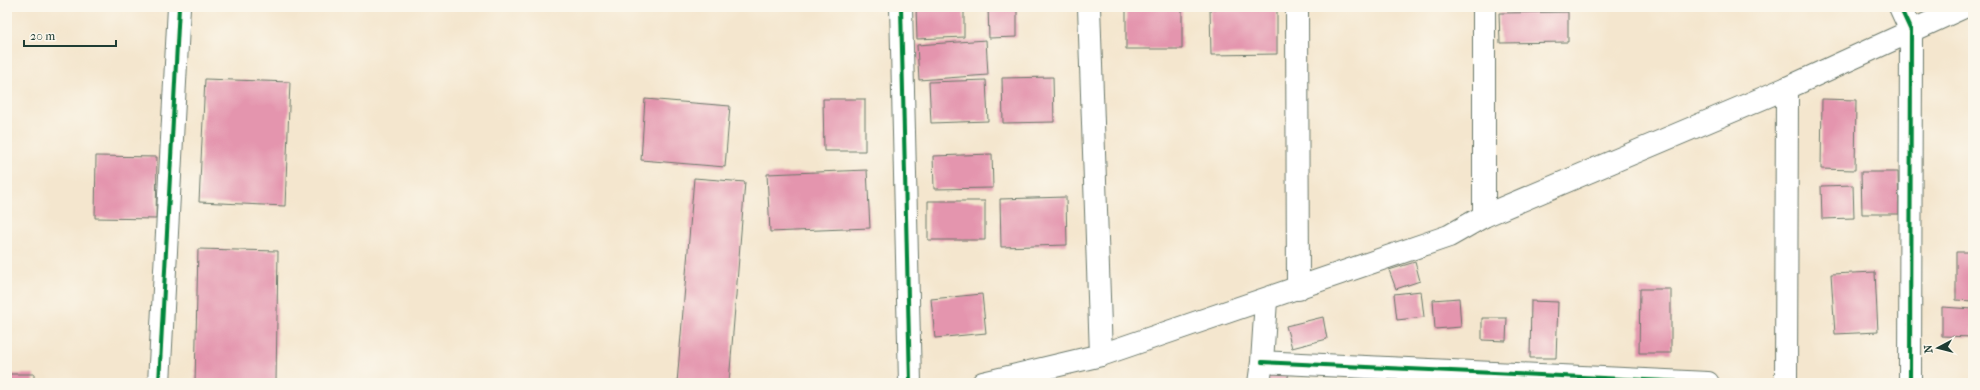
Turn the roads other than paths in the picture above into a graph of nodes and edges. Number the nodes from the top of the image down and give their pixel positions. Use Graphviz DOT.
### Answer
graph roads {
  1 [pos="179,7"];
  2 [pos="900,7"];
  3 [pos="1089,7"];
  4 [pos="1297,7"];
  5 [pos="1484,7"];
  6 [pos="1900,7"];
  7 [pos="1964,7"];
  8 [pos="1912,31"];
  9 [pos="1787,88"];
  10 [pos="1484,216"];
  11 [pos="1298,289"];
  12 [pos="1266,300"];
  13 [pos="1101,355"];
  14 [pos="1262,362"];
  15 [pos="159,383"];
  16 [pos="910,383"];
  17 [pos="984,383"];
  18 [pos="1259,383"];
  19 [pos="1708,383"];
  20 [pos="1786,383"];
  21 [pos="1910,383"];
  1 -- 15 [label="street"];
  2 -- 16 [label="street"];
  3 -- 13 [label="street"];
  4 -- 11 [label="street"];
  5 -- 10 [label="street"];
  6 -- 8 [label="street"];
  7 -- 8 [label="street"];
  8 -- 9 [label="street"];
  8 -- 21 [label="street"];
  9 -- 10 [label="street"];
  9 -- 20 [label="street"];
  10 -- 11 [label="street"];
  11 -- 12 [label="street"];
  12 -- 13 [label="street"];
  12 -- 14 [label="street"];
  13 -- 17 [label="street"];
  14 -- 18 [label="street"];
  14 -- 19 [label="street"];
}
